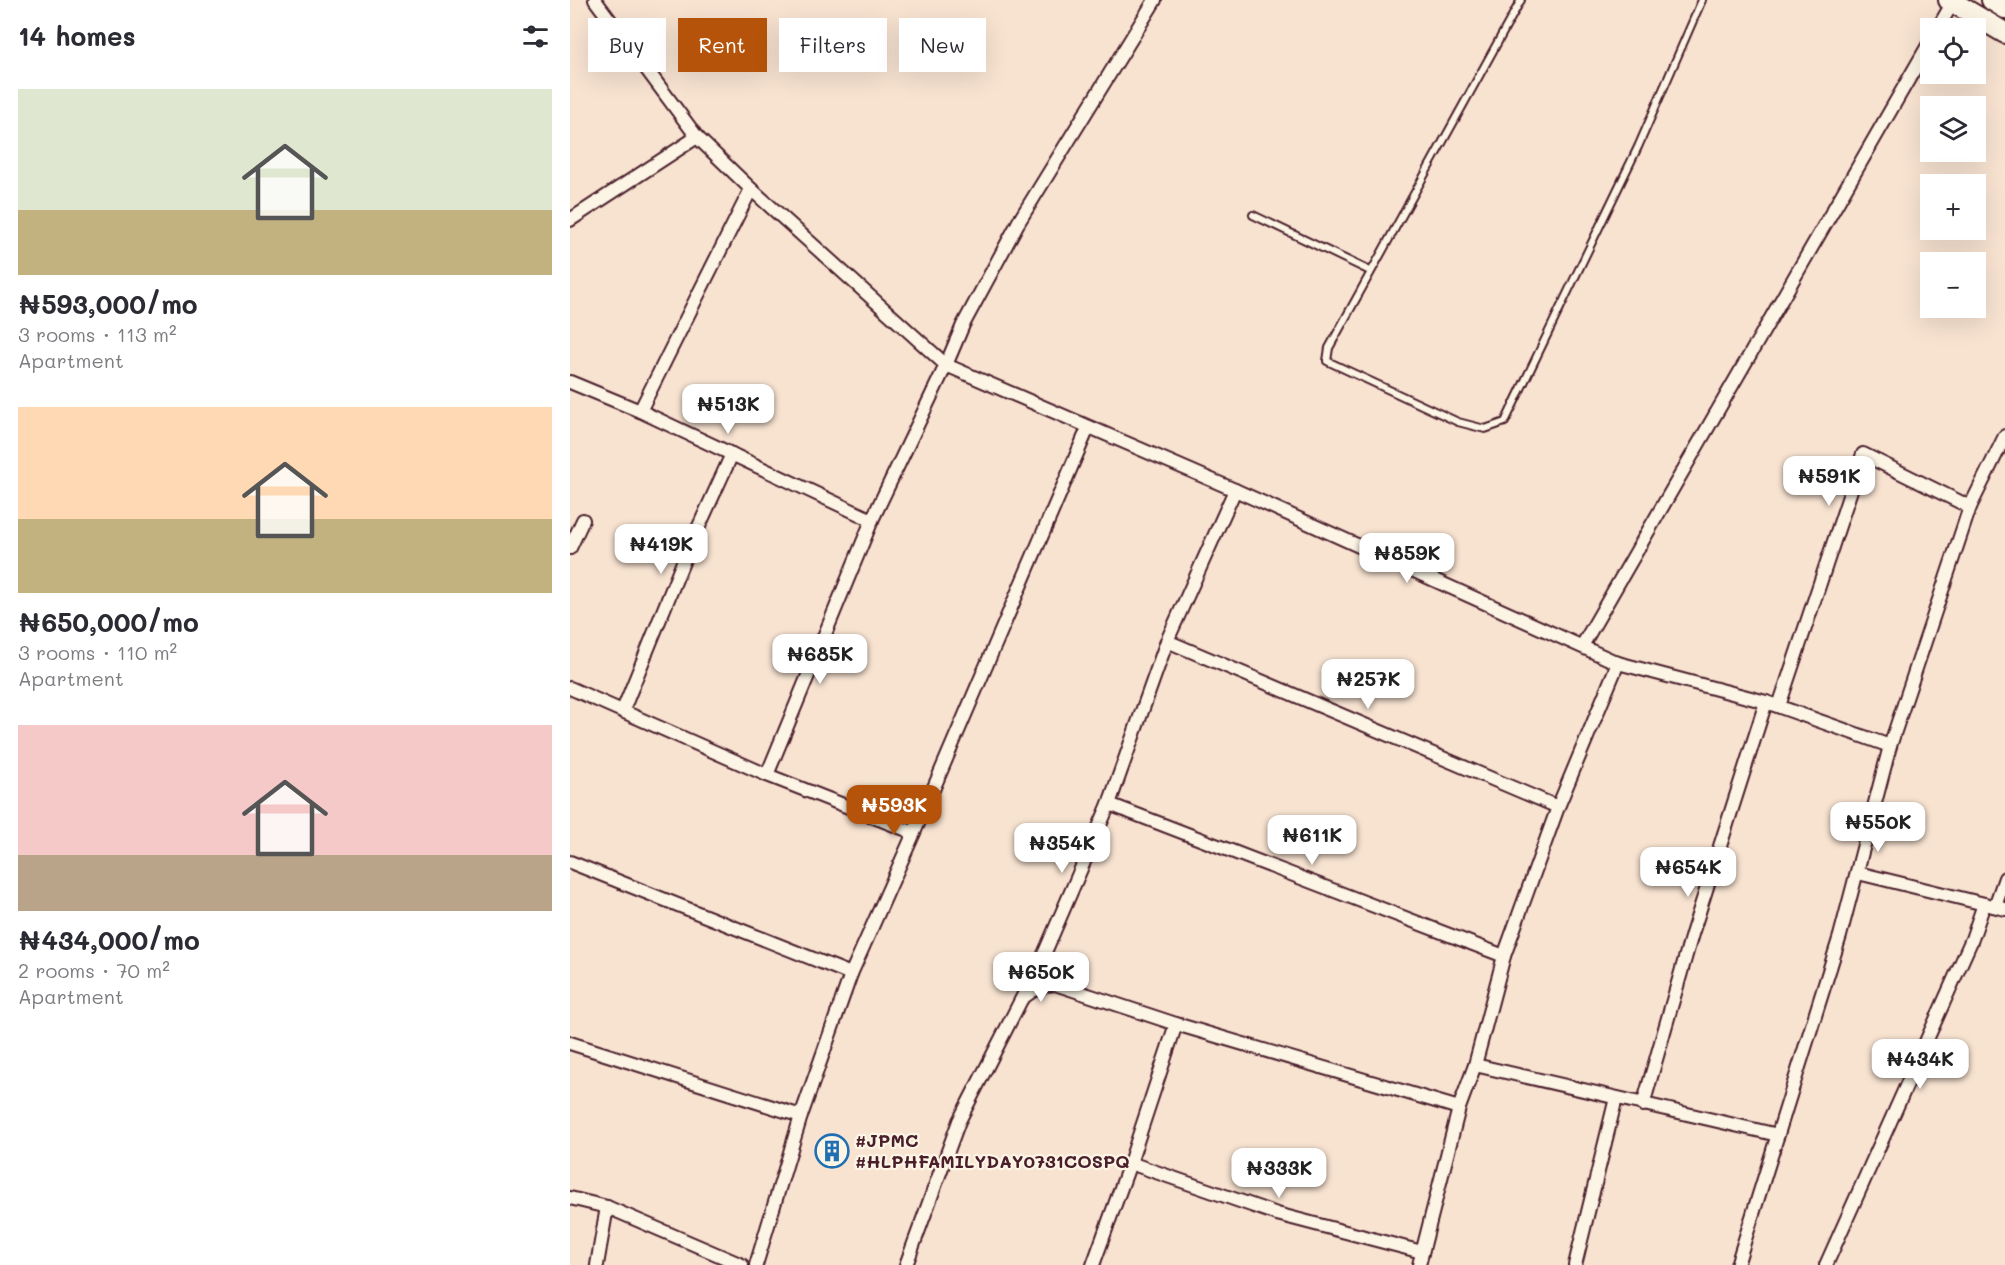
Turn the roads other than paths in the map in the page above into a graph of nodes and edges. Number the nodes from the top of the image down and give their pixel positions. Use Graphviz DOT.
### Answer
graph roads {
  1 [pos="595,0"];
  2 [pos="1155,0"];
  3 [pos="1521,0"];
  4 [pos="1702,0"];
  5 [pos="1992,0"];
  6 [pos="1951,1"];
  7 [pos="2005,8"];
  8 [pos="1943,18"];
  9 [pos="2005,33"];
  10 [pos="1920,59"];
  11 [pos="697,137"];
  12 [pos="751,189"];
  13 [pos="1253,215"];
  14 [pos="570,220"];
  15 [pos="1371,271"];
  16 [pos="946,365"];
  17 [pos="570,382"];
  18 [pos="640,411"];
  19 [pos="1088,428"];
  20 [pos="2005,436"];
  21 [pos="732,453"];
  22 [pos="1235,490"];
  23 [pos="1970,507"];
  24 [pos="583,520"];
  25 [pos="872,520"];
  26 [pos="570,548"];
  27 [pos="1167,641"];
  28 [pos="1582,646"];
  29 [pos="1618,663"];
  30 [pos="570,688"];
  31 [pos="1766,702"];
  32 [pos="1779,706"];
  33 [pos="623,710"];
  34 [pos="1890,746"];
  35 [pos="766,775"];
  36 [pos="1109,804"];
  37 [pos="1557,807"];
  38 [pos="912,832"];
  39 [pos="570,862"];
  40 [pos="1858,873"];
  41 [pos="2005,878"];
  42 [pos="1995,906"];
  43 [pos="1504,956"];
  44 [pos="1042,959"];
  45 [pos="851,974"];
  46 [pos="1055,984"];
  47 [pos="1019,1001"];
  48 [pos="1176,1024"];
  49 [pos="570,1042"];
  50 [pos="1474,1065"];
  51 [pos="1616,1098"];
  52 [pos="1643,1105"];
  53 [pos="1459,1108"];
  54 [pos="801,1116"];
  55 [pos="1778,1135"];
  56 [pos="1130,1163"];
  57 [pos="570,1198"];
  58 [pos="607,1207"];
  59 [pos="1422,1252"];
  60 [pos="597,1265"];
  61 [pos="742,1265"];
  62 [pos="756,1265"];
  63 [pos="906,1265"];
  64 [pos="1093,1265"];
  65 [pos="1419,1265"];
  66 [pos="1575,1265"];
  67 [pos="1737,1265"];
  68 [pos="1826,1265"];
  1 -- 11 [label="street"];
  2 -- 16 [label="street"];
  3 -- 15 [label="lane"];
  4 -- 15 [label="lane"];
  5 -- 7 [label="main road"];
  6 -- 8 [label="street"];
  6 -- 9 [label="main road"];
  10 -- 28 [label="street"];
  11 -- 12 [label="street"];
  11 -- 14 [label="street"];
  12 -- 16 [label="street"];
  12 -- 18 [label="street"];
  13 -- 15 [label="lane"];
  16 -- 19 [label="street"];
  16 -- 25 [label="street"];
  17 -- 18 [label="street"];
  18 -- 21 [label="street"];
  19 -- 22 [label="street"];
  19 -- 38 [label="street"];
  20 -- 23 [label="street"];
  21 -- 25 [label="street"];
  21 -- 33 [label="street"];
  22 -- 27 [label="street"];
  22 -- 28 [label="street"];
  23 -- 32 [label="street"];
  23 -- 34 [label="street"];
  24 -- 26 [label="street"];
  25 -- 35 [label="street"];
  27 -- 36 [label="street"];
  27 -- 37 [label="street"];
  28 -- 29 [label="street"];
  29 -- 31 [label="street"];
  29 -- 37 [label="street"];
  30 -- 33 [label="street"];
  31 -- 32 [label="street"];
  31 -- 52 [label="street"];
  32 -- 34 [label="street"];
  33 -- 35 [label="street"];
  34 -- 40 [label="street"];
  35 -- 38 [label="street"];
  36 -- 43 [label="street"];
  36 -- 44 [label="street"];
  37 -- 43 [label="street"];
  38 -- 45 [label="street"];
  39 -- 45 [label="street"];
  40 -- 42 [label="street"];
  40 -- 55 [label="street"];
  41 -- 42 [label="street"];
  42 -- 68 [label="street"];
  43 -- 50 [label="street"];
  44 -- 46 [label="street"];
  44 -- 47 [label="street"];
  45 -- 54 [label="street"];
  46 -- 47 [label="street"];
  46 -- 48 [label="street"];
  47 -- 63 [label="street"];
  48 -- 53 [label="street"];
  48 -- 56 [label="street"];
  49 -- 54 [label="street"];
  50 -- 51 [label="street"];
  50 -- 53 [label="street"];
  51 -- 52 [label="street"];
  51 -- 66 [label="street"];
  52 -- 55 [label="street"];
  53 -- 59 [label="street"];
  54 -- 62 [label="street"];
  55 -- 67 [label="street"];
  56 -- 59 [label="street"];
  56 -- 64 [label="street"];
  57 -- 58 [label="street"];
  58 -- 60 [label="street"];
  58 -- 61 [label="street"];
  59 -- 65 [label="street"];
}
